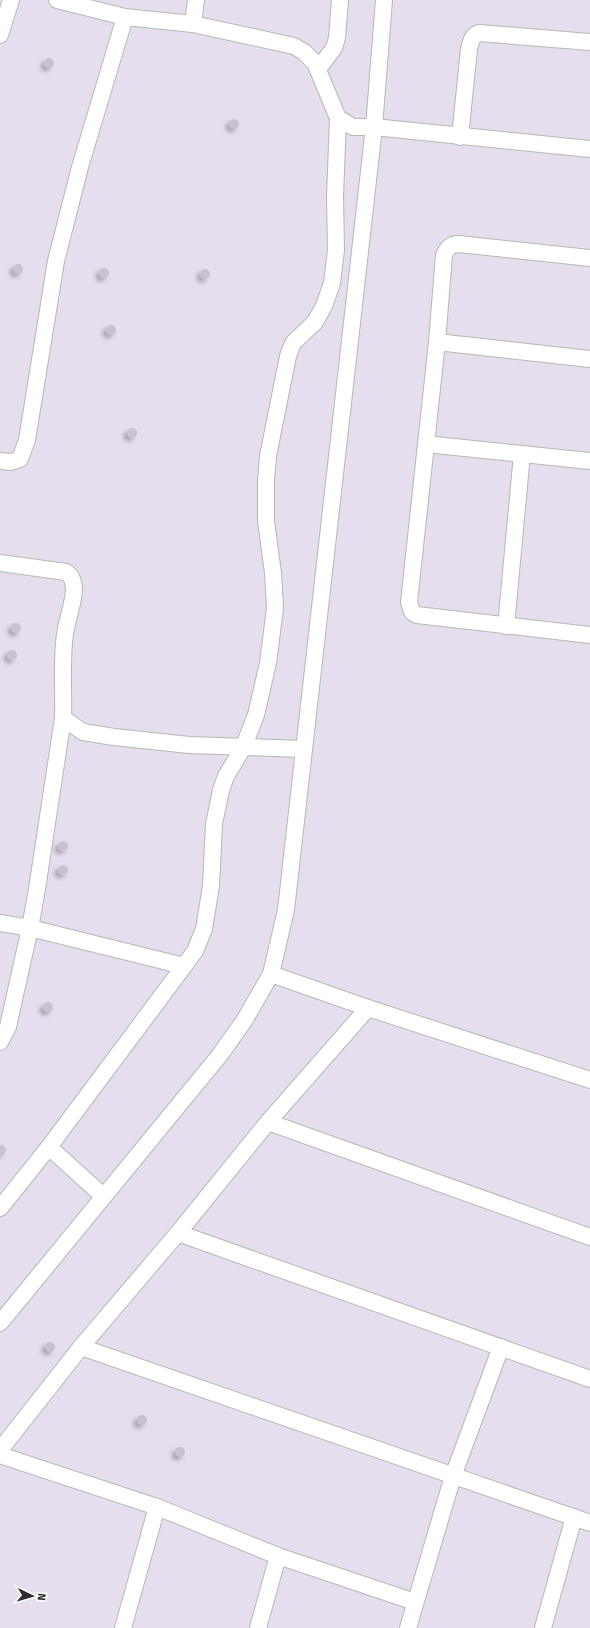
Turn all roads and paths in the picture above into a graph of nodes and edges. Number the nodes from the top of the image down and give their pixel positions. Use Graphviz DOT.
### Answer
graph roads {
  1 [pos="11,0"];
  2 [pos="57,0"];
  3 [pos="196,0"];
  4 [pos="340,0"];
  5 [pos="384,0"];
  6 [pos="125,17"];
  7 [pos="194,24"];
  8 [pos="0,35"];
  9 [pos="590,42"];
  10 [pos="318,69"];
  11 [pos="338,118"];
  12 [pos="374,127"];
  13 [pos="460,137"];
  14 [pos="590,149"];
  15 [pos="590,258"];
  16 [pos="437,342"];
  17 [pos="590,359"];
  18 [pos="426,444"];
  19 [pos="522,454"];
  20 [pos="0,461"];
  21 [pos="590,461"];
  22 [pos="0,562"];
  23 [pos="506,626"];
  24 [pos="590,635"];
  25 [pos="63,718"];
  26 [pos="244,748"];
  27 [pos="304,749"];
  28 [pos="0,923"];
  29 [pos="30,928"];
  30 [pos="184,966"];
  31 [pos="271,974"];
  32 [pos="368,1008"];
  33 [pos="0,1042"];
  34 [pos="590,1080"];
  35 [pos="268,1122"];
  36 [pos="49,1147"];
  37 [pos="103,1196"];
  38 [pos="0,1208"];
  39 [pos="178,1233"];
  40 [pos="590,1238"];
  41 [pos="0,1323"];
  42 [pos="81,1347"];
  43 [pos="501,1347"];
  44 [pos="590,1379"];
  45 [pos="0,1450"];
  46 [pos="0,1455"];
  47 [pos="453,1476"];
  48 [pos="157,1507"];
  49 [pos="574,1518"];
  50 [pos="590,1523"];
  51 [pos="278,1556"];
  52 [pos="415,1602"];
  53 [pos="123,1628"];
  54 [pos="258,1628"];
  55 [pos="408,1628"];
  56 [pos="543,1628"];
  1 -- 8 [label="street"];
  2 -- 6 [label="street"];
  3 -- 7 [label="street"];
  4 -- 10 [label="street"];
  5 -- 12 [label="street"];
  6 -- 7 [label="street"];
  6 -- 20 [label="street"];
  7 -- 10 [label="street"];
  9 -- 13 [label="street"];
  10 -- 11 [label="street"];
  11 -- 12 [label="street"];
  11 -- 26 [label="street"];
  12 -- 13 [label="street"];
  12 -- 27 [label="street"];
  13 -- 14 [label="street"];
  15 -- 16 [label="street"];
  16 -- 17 [label="street"];
  16 -- 18 [label="street"];
  18 -- 19 [label="street"];
  18 -- 23 [label="street"];
  19 -- 21 [label="street"];
  19 -- 23 [label="street"];
  22 -- 25 [label="street"];
  23 -- 24 [label="street"];
  25 -- 26 [label="street"];
  25 -- 29 [label="street"];
  26 -- 27 [label="street"];
  26 -- 30 [label="street"];
  27 -- 31 [label="street"];
  28 -- 29 [label="street"];
  29 -- 30 [label="street"];
  29 -- 33 [label="street"];
  30 -- 36 [label="street"];
  31 -- 32 [label="street"];
  31 -- 37 [label="street"];
  32 -- 34 [label="street"];
  32 -- 35 [label="street"];
  35 -- 39 [label="street"];
  35 -- 40 [label="street"];
  36 -- 37 [label="street"];
  36 -- 38 [label="street"];
  37 -- 41 [label="street"];
  39 -- 42 [label="street"];
  39 -- 43 [label="street"];
  42 -- 45 [label="street"];
  42 -- 47 [label="street"];
  43 -- 44 [label="street"];
  43 -- 47 [label="street"];
  46 -- 48 [label="street"];
  47 -- 49 [label="street"];
  47 -- 52 [label="street"];
  48 -- 51 [label="street"];
  48 -- 53 [label="street"];
  49 -- 50 [label="street"];
  49 -- 56 [label="street"];
  51 -- 52 [label="street"];
  51 -- 54 [label="street"];
  52 -- 55 [label="street"];
}
